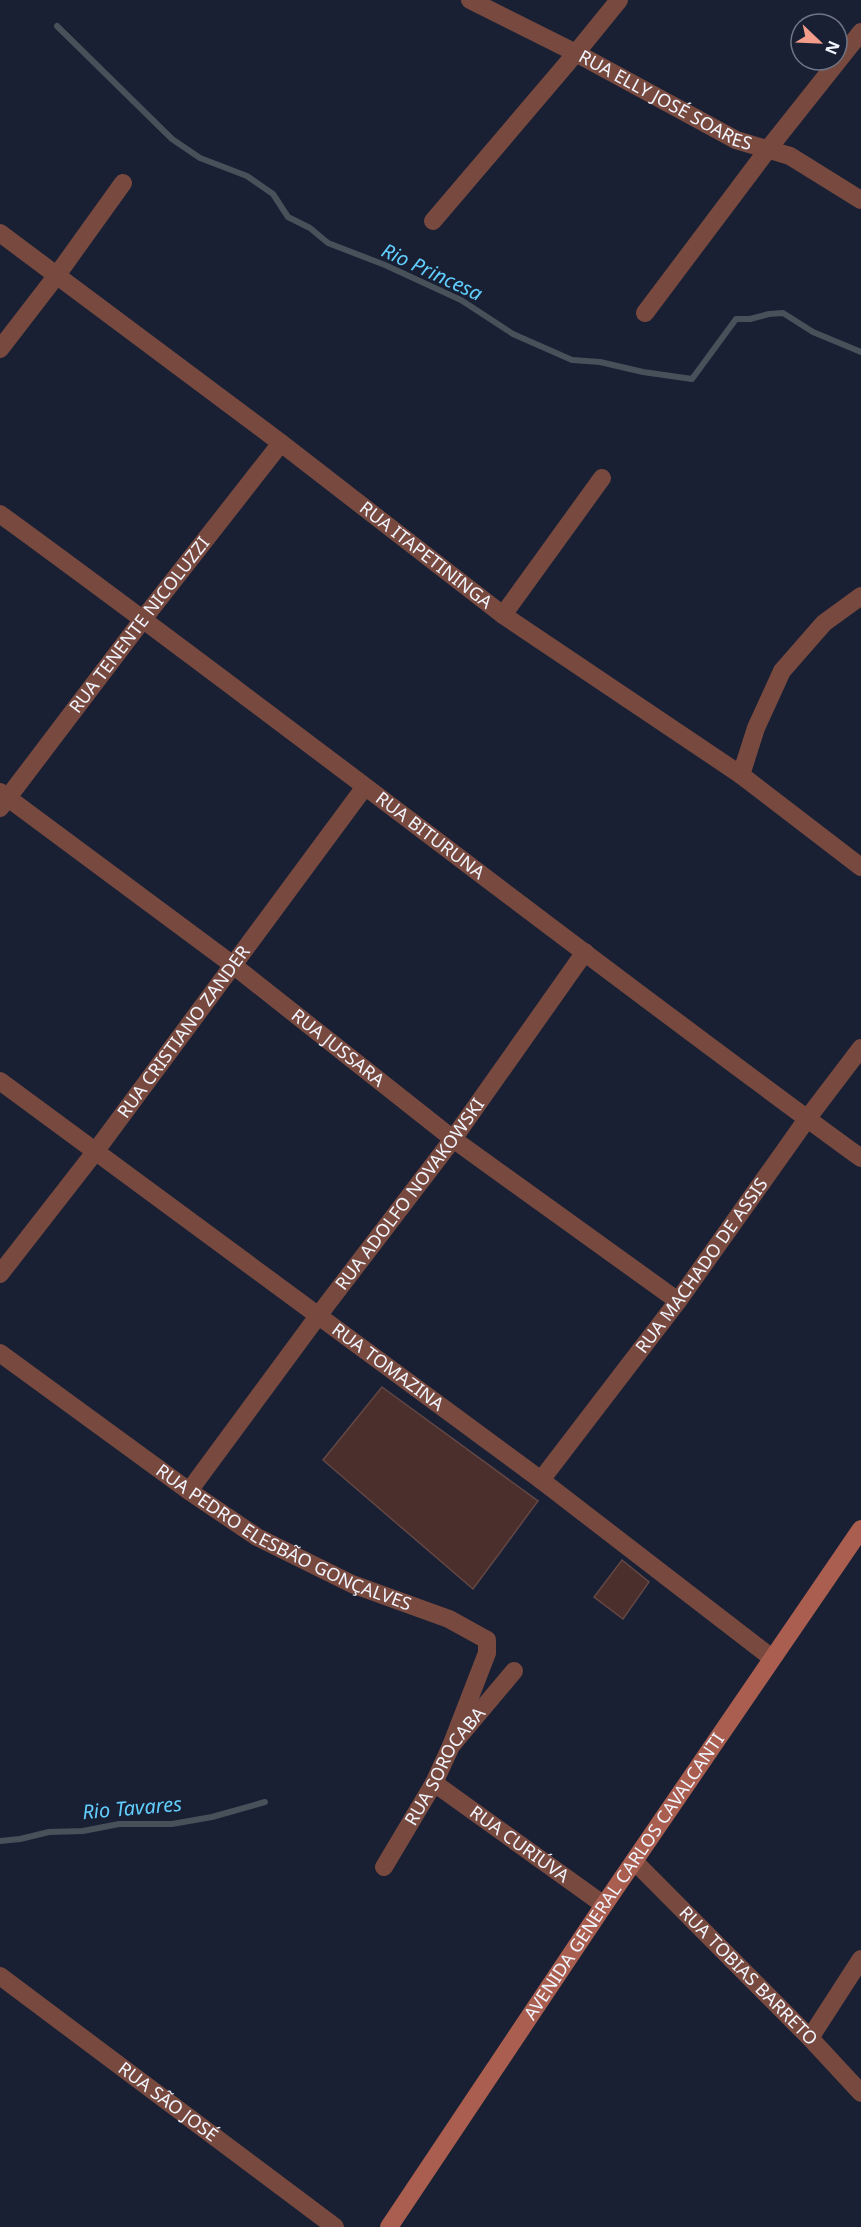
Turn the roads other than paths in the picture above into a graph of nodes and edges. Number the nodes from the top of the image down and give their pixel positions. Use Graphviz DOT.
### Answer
graph roads {
  1 [pos="471,0"];
  2 [pos="619,0"];
  3 [pos="861,32"];
  4 [pos="576,53"];
  5 [pos="769,148"];
  6 [pos="123,183"];
  7 [pos="861,200"];
  8 [pos="433,221"];
  9 [pos="0,233"];
  10 [pos="57,276"];
  11 [pos="645,313"];
  12 [pos="0,349"];
  13 [pos="281,443"];
  14 [pos="602,477"];
  15 [pos="0,514"];
  16 [pos="861,596"];
  17 [pos="503,615"];
  18 [pos="144,618"];
  19 [pos="741,775"];
  20 [pos="364,788"];
  21 [pos="3,799"];
  22 [pos="861,867"];
  23 [pos="585,952"];
  24 [pos="233,965"];
  25 [pos="861,1048"];
  26 [pos="0,1081"];
  27 [pos="807,1119"];
  28 [pos="453,1139"];
  29 [pos="95,1152"];
  30 [pos="861,1158"];
  31 [pos="0,1274"];
  32 [pos="678,1301"];
  33 [pos="318,1316"];
  34 [pos="0,1353"];
  35 [pos="541,1480"];
  36 [pos="189,1491"];
  37 [pos="861,1529"];
  38 [pos="772,1658"];
  39 [pos="514,1671"];
  40 [pos="451,1746"];
  41 [pos="434,1783"];
  42 [pos="634,1861"];
  43 [pos="384,1867"];
  44 [pos="604,1905"];
  45 [pos="861,1959"];
  46 [pos="0,1976"];
  47 [pos="810,2038"];
  48 [pos="861,2093"];
  49 [pos="335,2227"];
  50 [pos="390,2227"];
  1 -- 4 [label="street, RUA ELLY JOSÉ SOARES"];
  2 -- 4 [label="street"];
  3 -- 5 [label="street"];
  4 -- 5 [label="street, RUA ELLY JOSÉ SOARES"];
  4 -- 8 [label="street"];
  5 -- 7 [label="street, RUA ELLY JOSÉ SOARES"];
  5 -- 11 [label="street"];
  6 -- 10 [label="street"];
  9 -- 10 [label="street, RUA ITAPETININGA"];
  10 -- 12 [label="street"];
  10 -- 13 [label="street, RUA ITAPETININGA"];
  13 -- 17 [label="street, RUA ITAPETININGA"];
  13 -- 18 [label="street, RUA TENENTE NICOLUZZI"];
  14 -- 17 [label="street"];
  15 -- 18 [label="street, RUA BITURUNA"];
  16 -- 19 [label="street"];
  17 -- 19 [label="street, RUA ITAPETININGA"];
  18 -- 20 [label="street, RUA BITURUNA"];
  18 -- 21 [label="street, RUA TENENTE NICOLUZZI"];
  19 -- 22 [label="street, RUA ITAPETININGA"];
  20 -- 23 [label="street, RUA BITURUNA"];
  20 -- 24 [label="street, RUA CRISTIANO ZANDER"];
  21 -- 24 [label="street, RUA JUSSARA"];
  23 -- 27 [label="street, RUA BITURUNA"];
  23 -- 28 [label="street, RUA ADOLFO NOVAKOWSKI"];
  24 -- 28 [label="street, RUA JUSSARA"];
  24 -- 29 [label="street, RUA CRISTIANO ZANDER"];
  25 -- 27 [label="street, RUA MACHADO DE ASSIS"];
  26 -- 29 [label="street, RUA TOMAZINA"];
  27 -- 30 [label="street, RUA BITURUNA"];
  27 -- 32 [label="street, RUA MACHADO DE ASSIS"];
  28 -- 32 [label="street, RUA JUSSARA"];
  28 -- 33 [label="street, RUA ADOLFO NOVAKOWSKI"];
  29 -- 31 [label="street, RUA CRISTIANO ZANDER"];
  29 -- 33 [label="street, RUA TOMAZINA"];
  32 -- 35 [label="street, RUA MACHADO DE ASSIS"];
  33 -- 35 [label="street, RUA TOMAZINA"];
  33 -- 36 [label="street, RUA ADOLFO NOVAKOWSKI"];
  34 -- 36 [label="street, RUA PEDRO ELESBÃO GONÇALVES"];
  35 -- 38 [label="street, RUA TOMAZINA"];
  36 -- 40 [label="street, RUA PEDRO ELESBÃO GONÇALVES"];
  37 -- 38 [label="main road, AVENIDA GENERAL CARLOS CAVALCANTI"];
  38 -- 42 [label="main road, AVENIDA GENERAL CARLOS CAVALCANTI"];
  39 -- 40 [label="street, RUA SOROCABA"];
  40 -- 41 [label="street, RUA SOROCABA"];
  41 -- 43 [label="street, RUA SOROCABA"];
  41 -- 44 [label="street, RUA CURIÚVA"];
  42 -- 44 [label="main road, AVENIDA GENERAL CARLOS CAVALCANTI"];
  42 -- 47 [label="street, RUA TOBIAS BARRETO"];
  44 -- 50 [label="main road, AVENIDA GENERAL CARLOS CAVALCANTI"];
  45 -- 47 [label="street"];
  46 -- 49 [label="street, RUA SÃO JOSÉ"];
  47 -- 48 [label="street, RUA TOBIAS BARRETO"];
}
